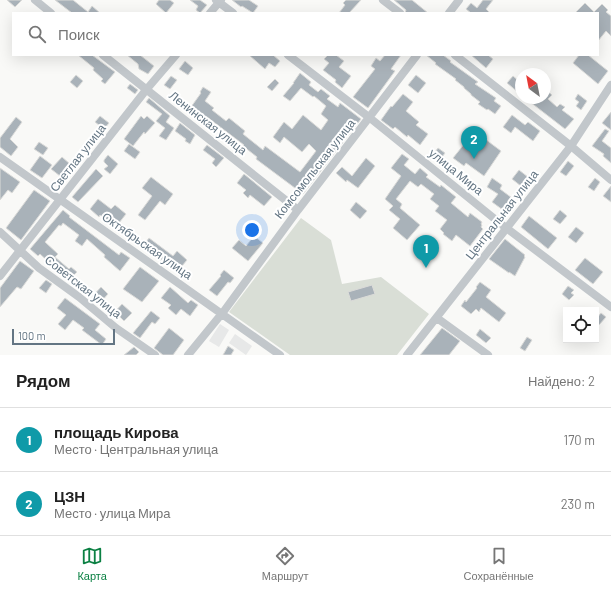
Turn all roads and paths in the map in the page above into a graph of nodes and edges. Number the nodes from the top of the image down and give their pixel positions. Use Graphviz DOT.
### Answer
graph roads {
  1 [pos="35,0"];
  2 [pos="383,0"];
  3 [pos="459,0"];
  4 [pos="219,1"];
  5 [pos="50,12"];
  6 [pos="211,12"];
  7 [pos="232,12"];
  8 [pos="399,12"];
  9 [pos="450,12"];
  10 [pos="104,56"];
  11 [pos="175,56"];
  12 [pos="289,56"];
  13 [pos="416,56"];
  14 [pos="456,56"];
  15 [pos="611,85"];
  16 [pos="146,90"];
  17 [pos="370,118"];
  18 [pos="571,146"];
  19 [pos="0,157"];
  20 [pos="611,180"];
  21 [pos="60,200"];
  22 [pos="298,210"];
  23 [pos="507,229"];
  24 [pos="0,232"];
  25 [pos="20,250"];
  26 [pos="0,276"];
  27 [pos="611,306"];
  28 [pos="222,313"];
  29 [pos="437,318"];
  30 [pos="155,355"];
  31 [pos="188,355"];
  32 [pos="280,355"];
  33 [pos="407,355"];
  34 [pos="488,355"];
  1 -- 5 [label="street"];
  2 -- 8 [label="street"];
  3 -- 9 [label="street"];
  4 -- 6 [label="street"];
  4 -- 7 [label="street"];
  10 -- 16 [label="street, Ленинская улица"];
  11 -- 16 [label="street, Светлая улица"];
  12 -- 17 [label="street, улица Мира"];
  13 -- 17 [label="street, Комсомольская улица"];
  14 -- 18 [label="street"];
  15 -- 18 [label="street, Центральная улица"];
  16 -- 21 [label="street, Светлая улица"];
  16 -- 22 [label="street, Ленинская улица"];
  17 -- 22 [label="street, Комсомольская улица"];
  17 -- 23 [label="street, улица Мира"];
  18 -- 20 [label="street"];
  18 -- 23 [label="street, Центральная улица"];
  19 -- 21 [label="street, Октябрьская улица"];
  21 -- 25 [label="street, Светлая улица"];
  21 -- 28 [label="street, Октябрьская улица"];
  22 -- 28 [label="street, Комсомольская улица"];
  23 -- 27 [label="street, улица Мира"];
  23 -- 29 [label="street, Центральная улица"];
  24 -- 25 [label="street, Советская улица"];
  25 -- 26 [label="street, Светлая улица"];
  25 -- 30 [label="street, Советская улица"];
  28 -- 31 [label="street, Комсомольская улица"];
  28 -- 32 [label="street, Октябрьская улица"];
  29 -- 33 [label="street, Центральная улица"];
  29 -- 34 [label="street"];
}
